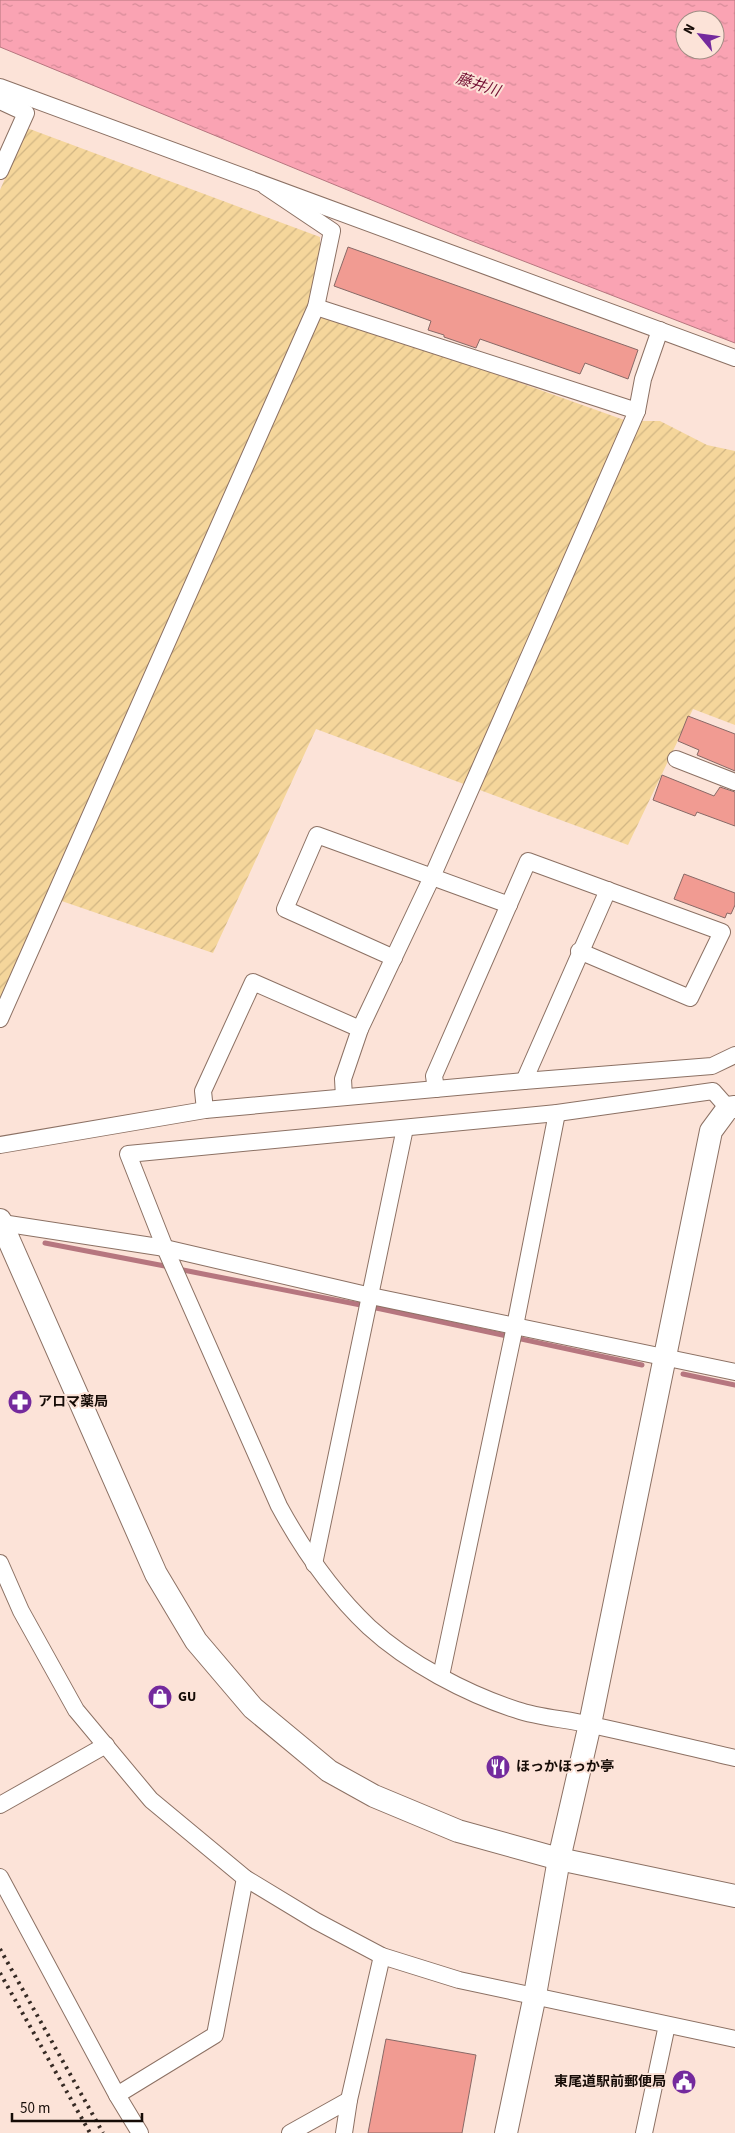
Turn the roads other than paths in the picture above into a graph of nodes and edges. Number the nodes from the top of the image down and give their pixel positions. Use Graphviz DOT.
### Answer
graph roads {
  1 [pos="0,87"];
  2 [pos="0,100"];
  3 [pos="0,171"];
  4 [pos="265,186"];
  5 [pos="316,307"];
  6 [pos="660,330"];
  7 [pos="735,358"];
  8 [pos="637,411"];
  9 [pos="676,759"];
  10 [pos="735,782"];
  11 [pos="432,877"];
  12 [pos="608,890"];
  13 [pos="509,905"];
  14 [pos="580,951"];
  15 [pos="394,958"];
  16 [pos="0,1018"];
  17 [pos="360,1029"];
  18 [pos="735,1055"];
  19 [pos="712,1066"];
  20 [pos="524,1081"];
  21 [pos="436,1089"];
  22 [pos="713,1091"];
  23 [pos="344,1097"];
  24 [pos="732,1108"];
  25 [pos="205,1110"];
  26 [pos="557,1113"];
  27 [pos="405,1128"];
  28 [pos="0,1145"];
  29 [pos="1,1221"];
  30 [pos="168,1254"];
  31 [pos="9,1257"];
  32 [pos="369,1303"];
  33 [pos="513,1334"];
  34 [pos="664,1357"];
  35 [pos="735,1372"];
  36 [pos="0,1563"];
  37 [pos="314,1564"];
  38 [pos="441,1676"];
  39 [pos="590,1724"];
  40 [pos="106,1745"];
  41 [pos="735,1756"];
  42 [pos="0,1805"];
  43 [pos="559,1859"];
  44 [pos="0,1877"];
  45 [pos="246,1878"];
  46 [pos="735,1896"];
  47 [pos="382,1956"];
  48 [pos="535,1995"];
  49 [pos="667,2025"];
  50 [pos="735,2039"];
  51 [pos="117,2094"];
  52 [pos="349,2100"];
  53 [pos="140,2133"];
  54 [pos="290,2133"];
  55 [pos="344,2133"];
  56 [pos="506,2133"];
  57 [pos="644,2133"];
  1 -- 4 [label="street"];
  2 -- 3 [label="street"];
  4 -- 5 [label="street"];
  4 -- 6 [label="street"];
  5 -- 8 [label="street"];
  5 -- 16 [label="street"];
  6 -- 7 [label="street"];
  6 -- 8 [label="street"];
  8 -- 11 [label="street"];
  9 -- 10 [label="street"];
  11 -- 13 [label="street"];
  11 -- 15 [label="street"];
  11 -- 15 [label="street"];
  12 -- 13 [label="street"];
  12 -- 14 [label="street"];
  12 -- 14 [label="street"];
  13 -- 21 [label="street"];
  14 -- 20 [label="street"];
  15 -- 17 [label="street"];
  17 -- 23 [label="street"];
  17 -- 25 [label="street"];
  18 -- 19 [label="street"];
  19 -- 20 [label="street"];
  19 -- 22 [label="street"];
  20 -- 21 [label="street"];
  21 -- 23 [label="street"];
  22 -- 24 [label="street"];
  22 -- 26 [label="street"];
  23 -- 25 [label="street"];
  24 -- 34 [label="street"];
  25 -- 28 [label="street"];
  26 -- 27 [label="street"];
  26 -- 33 [label="street"];
  27 -- 30 [label="street"];
  27 -- 32 [label="street"];
  29 -- 30 [label="street"];
  29 -- 31 [label="street"];
  30 -- 32 [label="street"];
  30 -- 37 [label="street"];
  31 -- 43 [label="street"];
  32 -- 33 [label="street"];
  32 -- 37 [label="street"];
  33 -- 34 [label="street"];
  33 -- 38 [label="street"];
  34 -- 35 [label="street"];
  34 -- 39 [label="street"];
  36 -- 40 [label="street"];
  37 -- 38 [label="street"];
  38 -- 39 [label="street"];
  39 -- 41 [label="street"];
  39 -- 43 [label="street"];
  40 -- 42 [label="street"];
  40 -- 45 [label="street"];
  43 -- 46 [label="street"];
  43 -- 48 [label="street"];
  44 -- 51 [label="street"];
  45 -- 47 [label="street"];
  45 -- 51 [label="street"];
  47 -- 48 [label="street"];
  47 -- 52 [label="street"];
  48 -- 49 [label="street"];
  48 -- 56 [label="street"];
  49 -- 50 [label="street"];
  49 -- 57 [label="street"];
  51 -- 53 [label="street"];
  52 -- 54 [label="street"];
  52 -- 55 [label="street"];
}
